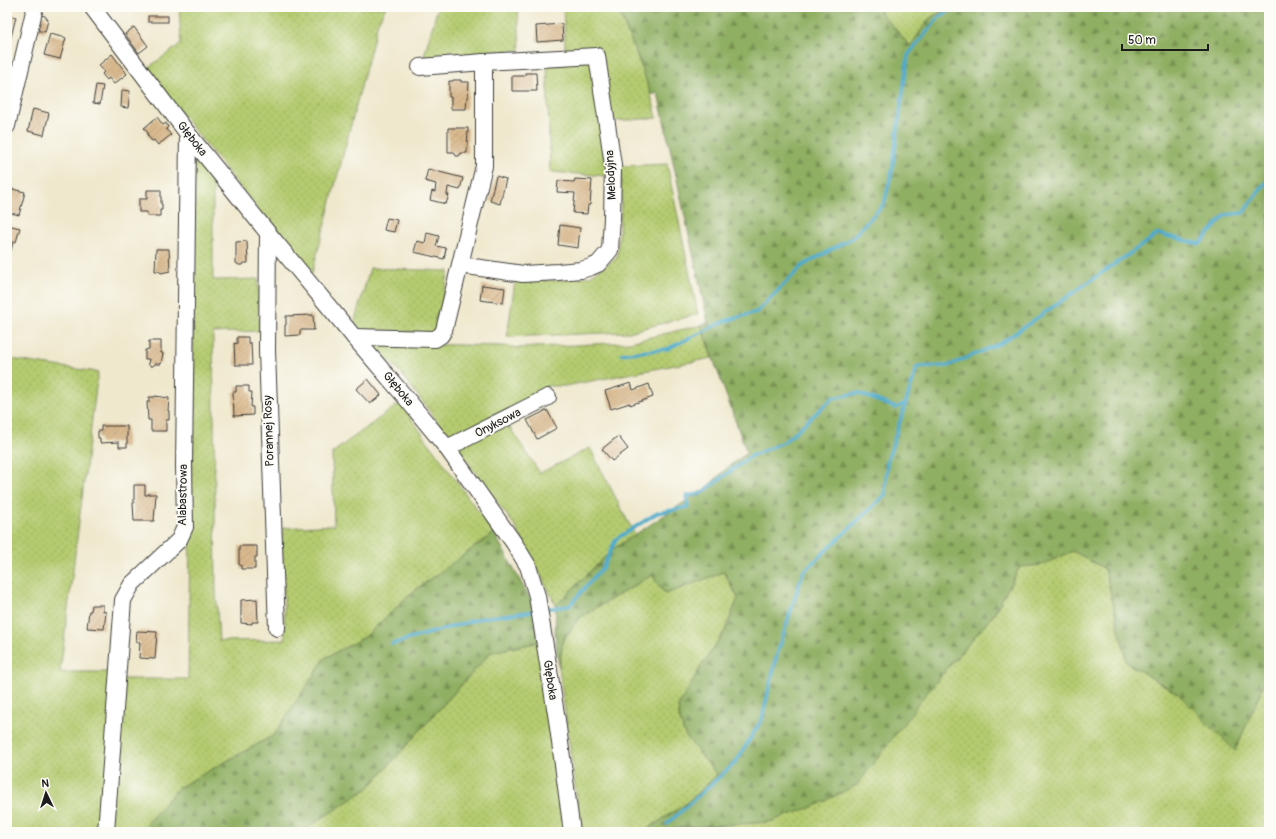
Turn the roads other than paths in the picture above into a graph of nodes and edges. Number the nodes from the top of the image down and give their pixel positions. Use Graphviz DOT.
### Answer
graph roads {
  1 [pos="36,7"];
  2 [pos="92,7"];
  3 [pos="484,62"];
  4 [pos="420,67"];
  5 [pos="7,126"];
  6 [pos="188,134"];
  7 [pos="268,234"];
  8 [pos="460,265"];
  9 [pos="354,337"];
  10 [pos="548,397"];
  11 [pos="447,448"];
  12 [pos="277,628"];
  13 [pos="106,832"];
  14 [pos="572,832"];
  1 -- 5 [label="street"];
  2 -- 6 [label="street, Głęboka"];
  3 -- 4 [label="street, Melodyjna"];
  3 -- 8 [label="street"];
  3 -- 8 [label="street, Melodyjna"];
  6 -- 7 [label="street, Głęboka"];
  6 -- 13 [label="street, Alabastrowa"];
  7 -- 9 [label="street, Głęboka"];
  7 -- 12 [label="street, Porannej Rosy"];
  8 -- 9 [label="street"];
  9 -- 11 [label="street, Głęboka"];
  10 -- 11 [label="street, Onyksowa"];
  11 -- 14 [label="street, Głęboka"];
}
